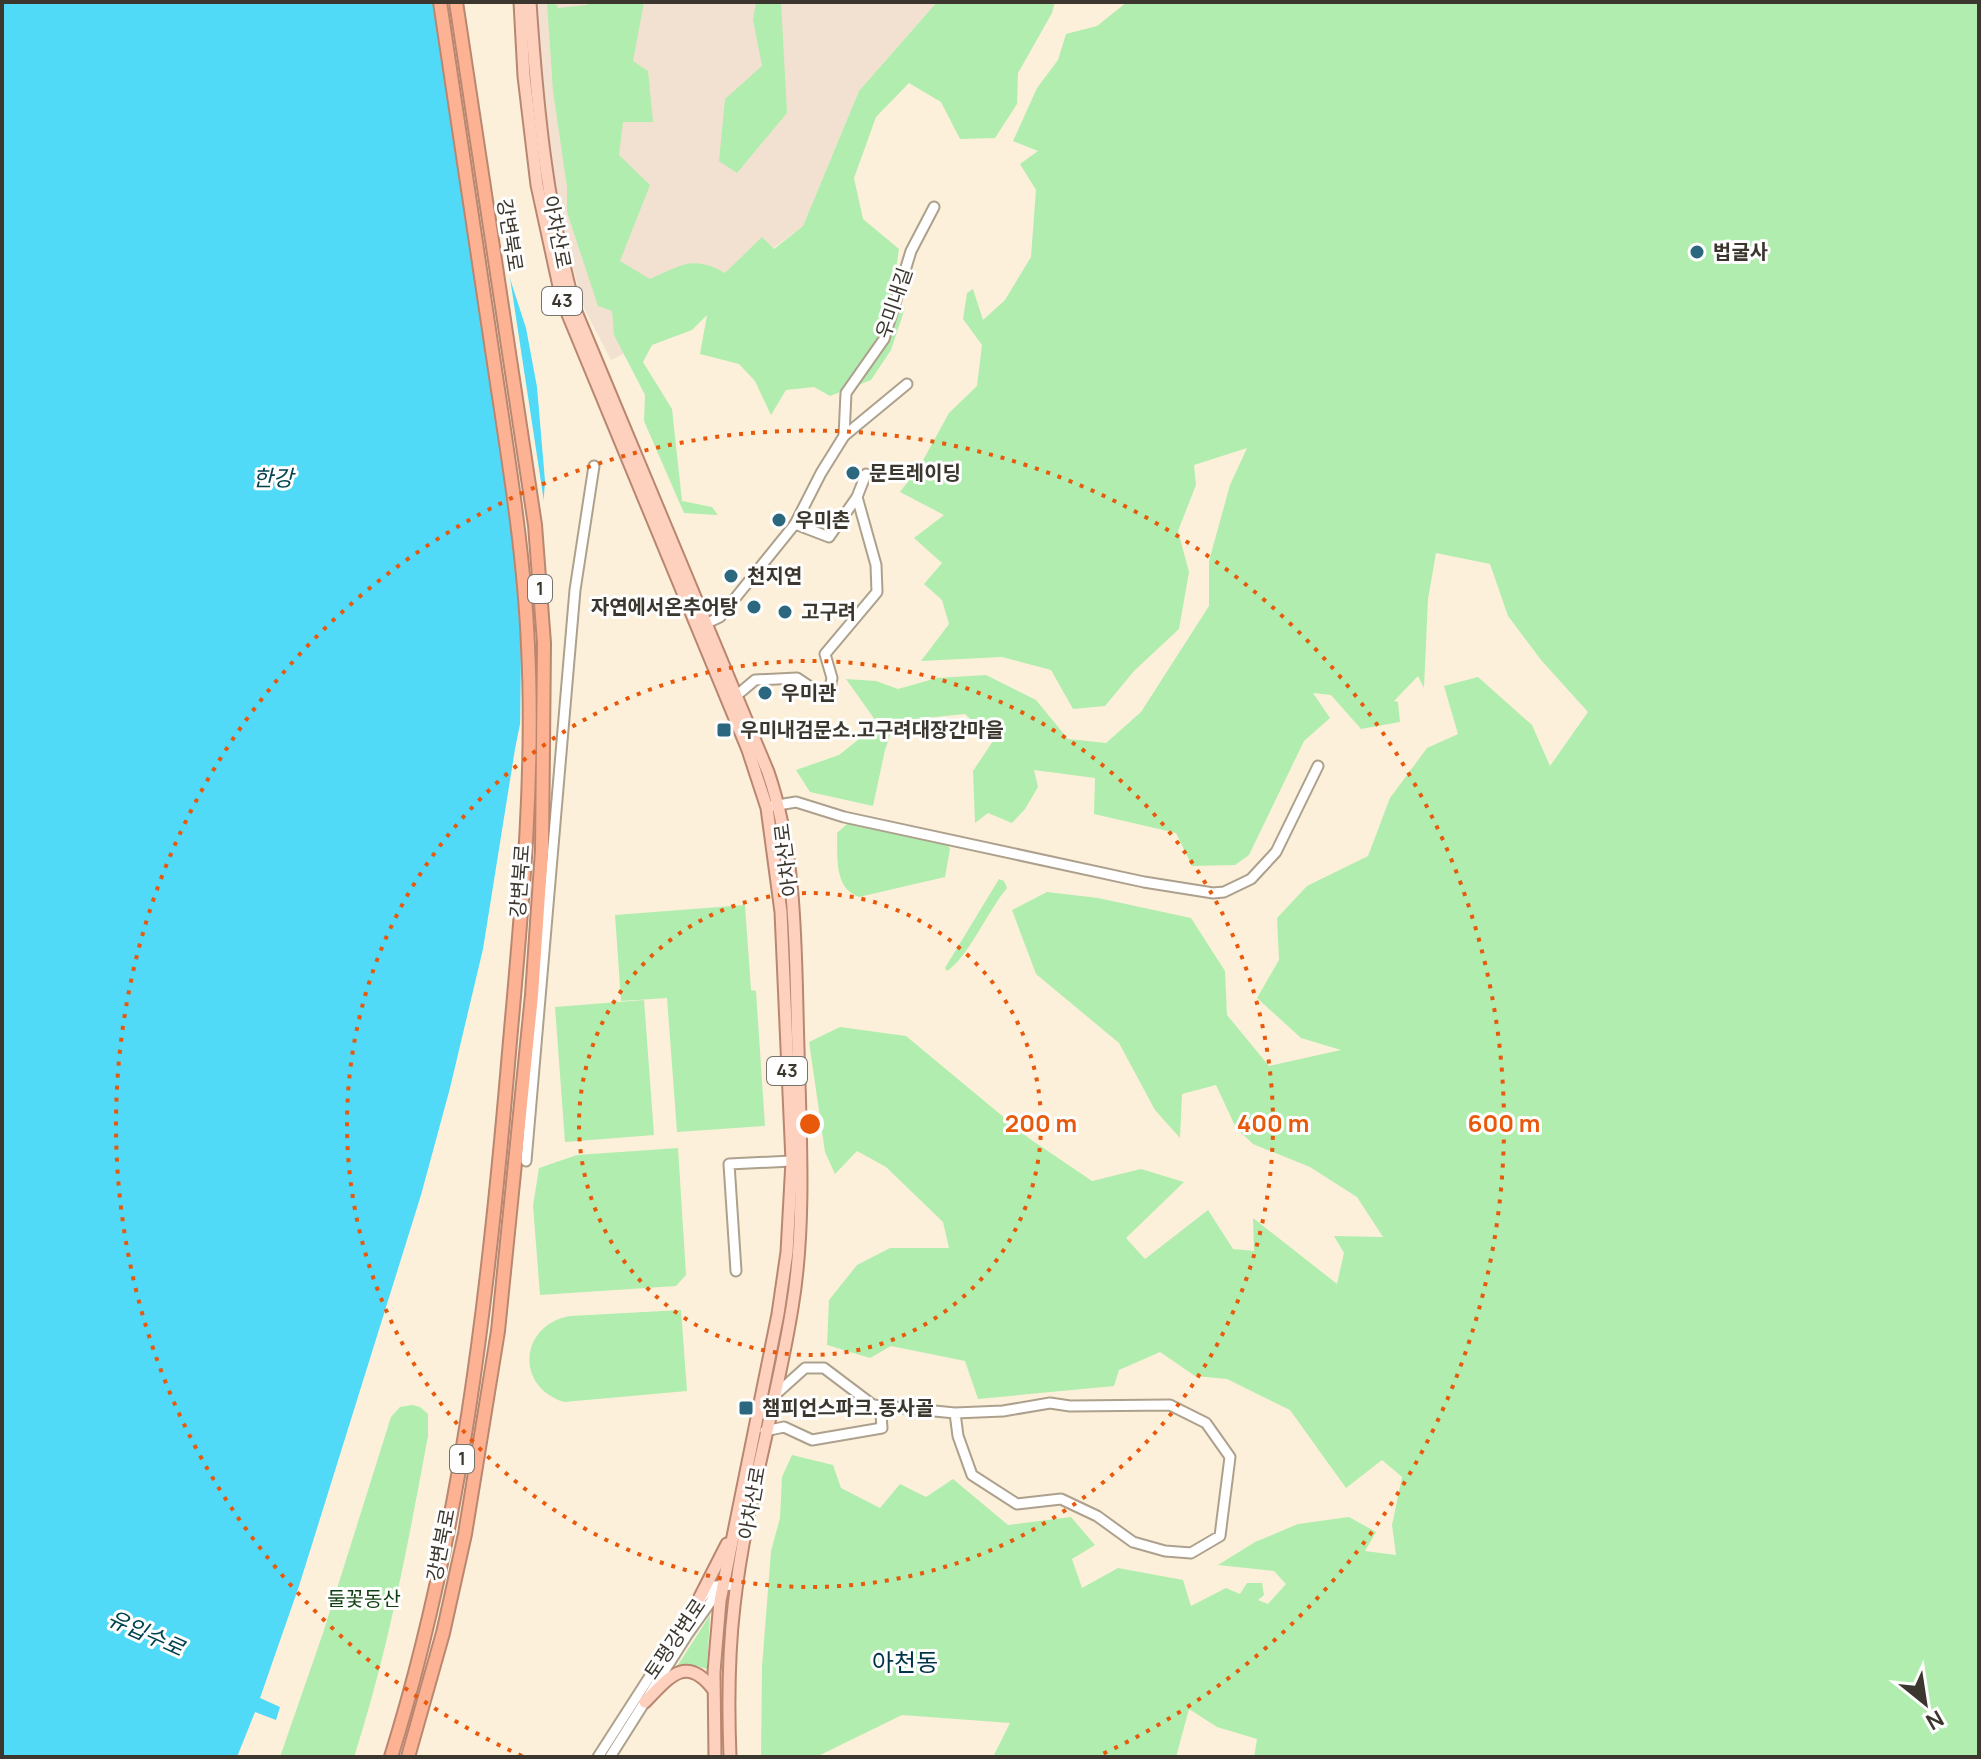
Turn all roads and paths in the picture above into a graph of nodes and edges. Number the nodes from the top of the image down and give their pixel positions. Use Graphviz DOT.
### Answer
graph roads {
  1 [pos="440,2"];
  2 [pos="456,2"];
  3 [pos="520,2"];
  4 [pos="530,2"];
  5 [pos="934,207"];
  6 [pos="907,384"];
  7 [pos="844,436"];
  8 [pos="594,466"];
  9 [pos="866,474"];
  10 [pos="857,497"];
  11 [pos="795,524"];
  12 [pos="702,626"];
  13 [pos="736,696"];
  14 [pos="1318,766"];
  15 [pos="767,787"];
  16 [pos="773,806"];
  17 [pos="781,865"];
  18 [pos="792,1161"];
  19 [pos="520,1162"];
  20 [pos="736,1271"];
  21 [pos="774,1395"];
  22 [pos="873,1405"];
  23 [pos="955,1413"];
  24 [pos="765,1431"];
  25 [pos="735,1529"];
  26 [pos="731,1584"];
  27 [pos="697,1603"];
  28 [pos="714,1690"];
  29 [pos="645,1702"];
  30 [pos="391,1757"];
  31 [pos="408,1757"];
  32 [pos="598,1757"];
  33 [pos="610,1757"];
  34 [pos="715,1757"];
  35 [pos="730,1757"];
  1 -- 30 [label="highway, 강변북로 / 1"];
  2 -- 19 [label="highway, 강변북로 / 1"];
  3 -- 12 [label="main road, 아차산로 / 43"];
  4 -- 12 [label="main road, 아차산로 / 43"];
  5 -- 7 [label="street, 우미내길"];
  6 -- 7 [label="street"];
  7 -- 11 [label="street, 우미내길"];
  8 -- 19 [label="street"];
  9 -- 10 [label="street"];
  10 -- 11 [label="street"];
  10 -- 13 [label="street"];
  11 -- 12 [label="street, 우미내길"];
  12 -- 13 [label="main road, 아차산로 / 43"];
  12 -- 15 [label="main road, 아차산로 / 43"];
  13 -- 15 [label="main road, 아차산로 / 43"];
  14 -- 16 [label="street"];
  15 -- 16 [label="main road, 아차산로 / 43"];
  16 -- 17 [label="main road, 아차산로 / 43"];
  17 -- 18 [label="main road, 아차산로 / 43"];
  17 -- 21 [label="main road, 아차산로 / 43"];
  18 -- 20 [label="street"];
  18 -- 25 [label="main road, 아차산로 / 43"];
  19 -- 31 [label="highway, 강변북로 / 1"];
  21 -- 22 [label="street"];
  21 -- 24 [label="main road, 아차산로 / 43"];
  22 -- 23 [label="street"];
  22 -- 24 [label="street"];
  23 -- 23 [label="street"];
  24 -- 26 [label="main road, 아차산로 / 43"];
  25 -- 26 [label="main road, 아차산로 / 43"];
  25 -- 27 [label="main road"];
  26 -- 27 [label="street, 토평강변로"];
  26 -- 28 [label="main road, 아차산로 / 43"];
  26 -- 29 [label="street, 토평강변로"];
  26 -- 35 [label="main road, 아차산로 / 43"];
  27 -- 32 [label="street, 토평강변로"];
  28 -- 29 [label="main road"];
  28 -- 34 [label="main road, 아차산로 / 43"];
  29 -- 33 [label="street, 토평강변로"];
}
